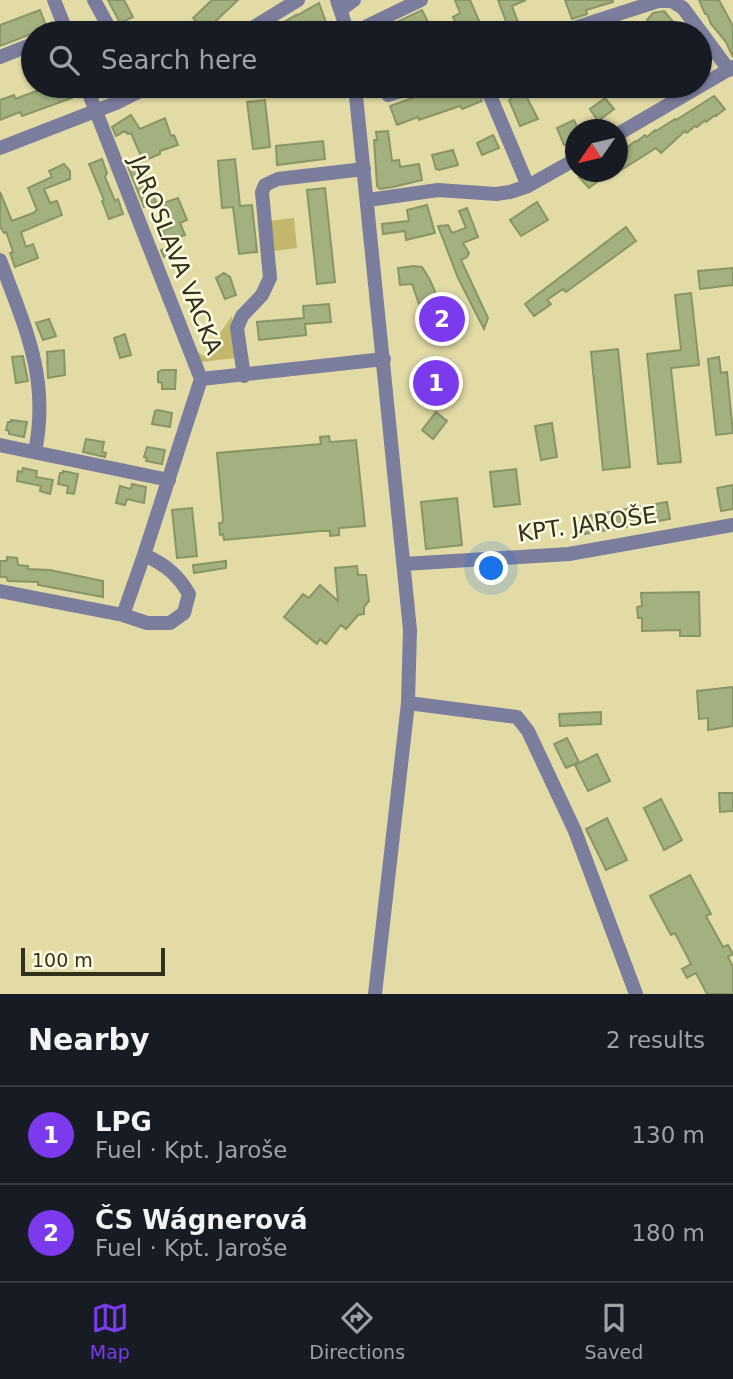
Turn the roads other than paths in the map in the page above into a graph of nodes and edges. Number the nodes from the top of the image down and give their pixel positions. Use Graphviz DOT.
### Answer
graph roads {
  1 [pos="54,0"];
  2 [pos="94,0"];
  3 [pos="298,0"];
  4 [pos="354,0"];
  5 [pos="412,1"];
  6 [pos="340,4"];
  7 [pos="61,21"];
  8 [pos="105,21"];
  9 [pos="264,21"];
  10 [pos="345,21"];
  11 [pos="376,21"];
  12 [pos="596,21"];
  13 [pos="693,21"];
  14 [pos="712,45"];
  15 [pos="21,49"];
  16 [pos="0,57"];
  17 [pos="731,69"];
  18 [pos="712,80"];
  19 [pos="91,98"];
  20 [pos="122,98"];
  21 [pos="356,98"];
  22 [pos="491,98"];
  23 [pos="681,98"];
  24 [pos="96,111"];
  25 [pos="628,128"];
  26 [pos="0,148"];
  27 [pos="565,165"];
  28 [pos="364,169"];
  29 [pos="528,186"];
  30 [pos="368,200"];
  31 [pos="0,260"];
  32 [pos="384,359"];
  33 [pos="244,376"];
  34 [pos="201,379"];
  35 [pos="0,445"];
  36 [pos="35,452"];
  37 [pos="169,480"];
  38 [pos="733,525"];
  39 [pos="144,555"];
  40 [pos="404,564"];
  41 [pos="0,591"];
  42 [pos="122,615"];
  43 [pos="408,703"];
  44 [pos="375,994"];
  45 [pos="636,994"];
  1 -- 7 [label="street"];
  2 -- 8 [label="street"];
  3 -- 9 [label="street"];
  4 -- 6 [label="street"];
  5 -- 11 [label="street"];
  6 -- 10 [label="street"];
  12 -- 13 [label="street"];
  14 -- 17 [label="street"];
  15 -- 16 [label="street"];
  17 -- 18 [label="street"];
  19 -- 24 [label="street, JAROSLAVA VACKA"];
  20 -- 24 [label="street"];
  21 -- 28 [label="street"];
  22 -- 29 [label="street"];
  23 -- 25 [label="street"];
  24 -- 26 [label="street"];
  24 -- 34 [label="street, JAROSLAVA VACKA"];
  27 -- 29 [label="street"];
  28 -- 30 [label="street"];
  28 -- 33 [label="street"];
  29 -- 30 [label="street"];
  30 -- 32 [label="street"];
  31 -- 36 [label="street"];
  32 -- 33 [label="street"];
  32 -- 40 [label="street"];
  33 -- 34 [label="street"];
  34 -- 37 [label="street, JAROSLAVA VACKA"];
  35 -- 36 [label="street"];
  36 -- 37 [label="street"];
  37 -- 39 [label="street, JAROSLAVA VACKA"];
  38 -- 40 [label="street, KPT. JAROŠE"];
  39 -- 42 [label="street, JAROSLAVA VACKA"];
  39 -- 42 [label="street"];
  40 -- 43 [label="street"];
  41 -- 42 [label="street"];
  43 -- 44 [label="street"];
  43 -- 45 [label="street"];
}
